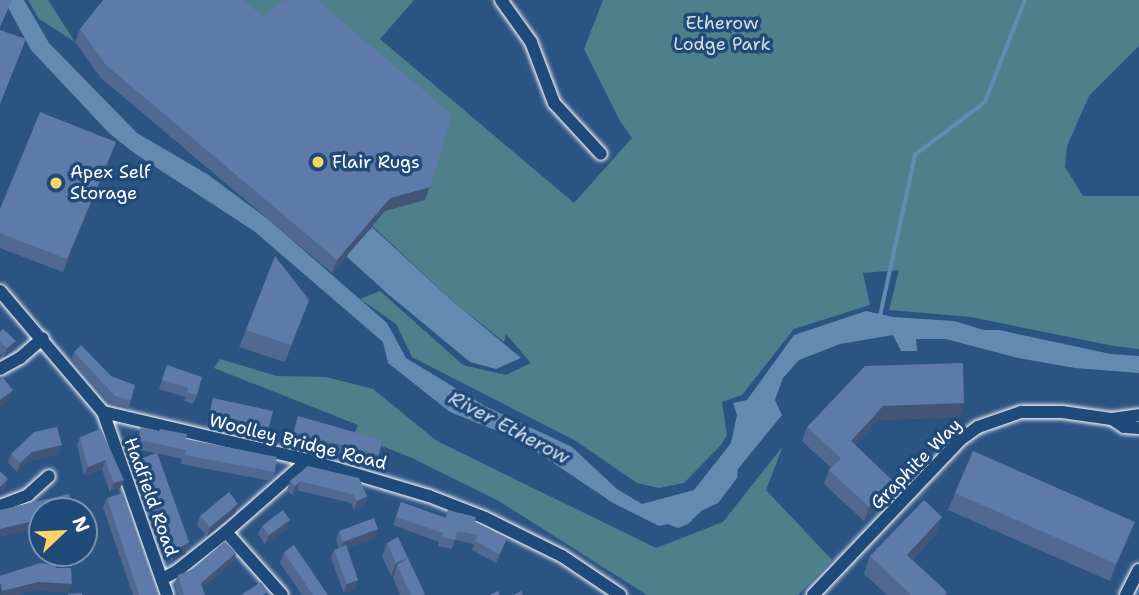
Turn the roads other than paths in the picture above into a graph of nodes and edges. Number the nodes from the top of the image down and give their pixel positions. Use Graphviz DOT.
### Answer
graph roads {
  1 [pos="501,0"];
  2 [pos="601,154"];
  3 [pos="0,291"];
  4 [pos="43,338"];
  5 [pos="0,369"];
  6 [pos="103,412"];
  7 [pos="1139,415"];
  8 [pos="1112,419"];
  9 [pos="1139,428"];
  10 [pos="308,460"];
  11 [pos="49,475"];
  12 [pos="0,506"];
  13 [pos="226,532"];
  14 [pos="1139,570"];
  15 [pos="162,579"];
  16 [pos="167,595"];
  17 [pos="282,595"];
  18 [pos="620,595"];
  19 [pos="813,595"];
  20 [pos="1126,595"];
  1 -- 2 [label="street"];
  3 -- 4 [label="street"];
  4 -- 5 [label="street"];
  4 -- 6 [label="street"];
  6 -- 10 [label="street, Woolley Bridge Road"];
  6 -- 15 [label="street, Hadfield Road"];
  7 -- 8 [label="street"];
  8 -- 9 [label="street"];
  8 -- 19 [label="street, Graphite Way"];
  10 -- 13 [label="street"];
  10 -- 18 [label="street, Woolley Bridge Road"];
  11 -- 12 [label="street"];
  13 -- 15 [label="street"];
  13 -- 17 [label="street"];
  14 -- 20 [label="street"];
  15 -- 16 [label="street, Hadfield Road"];
}
